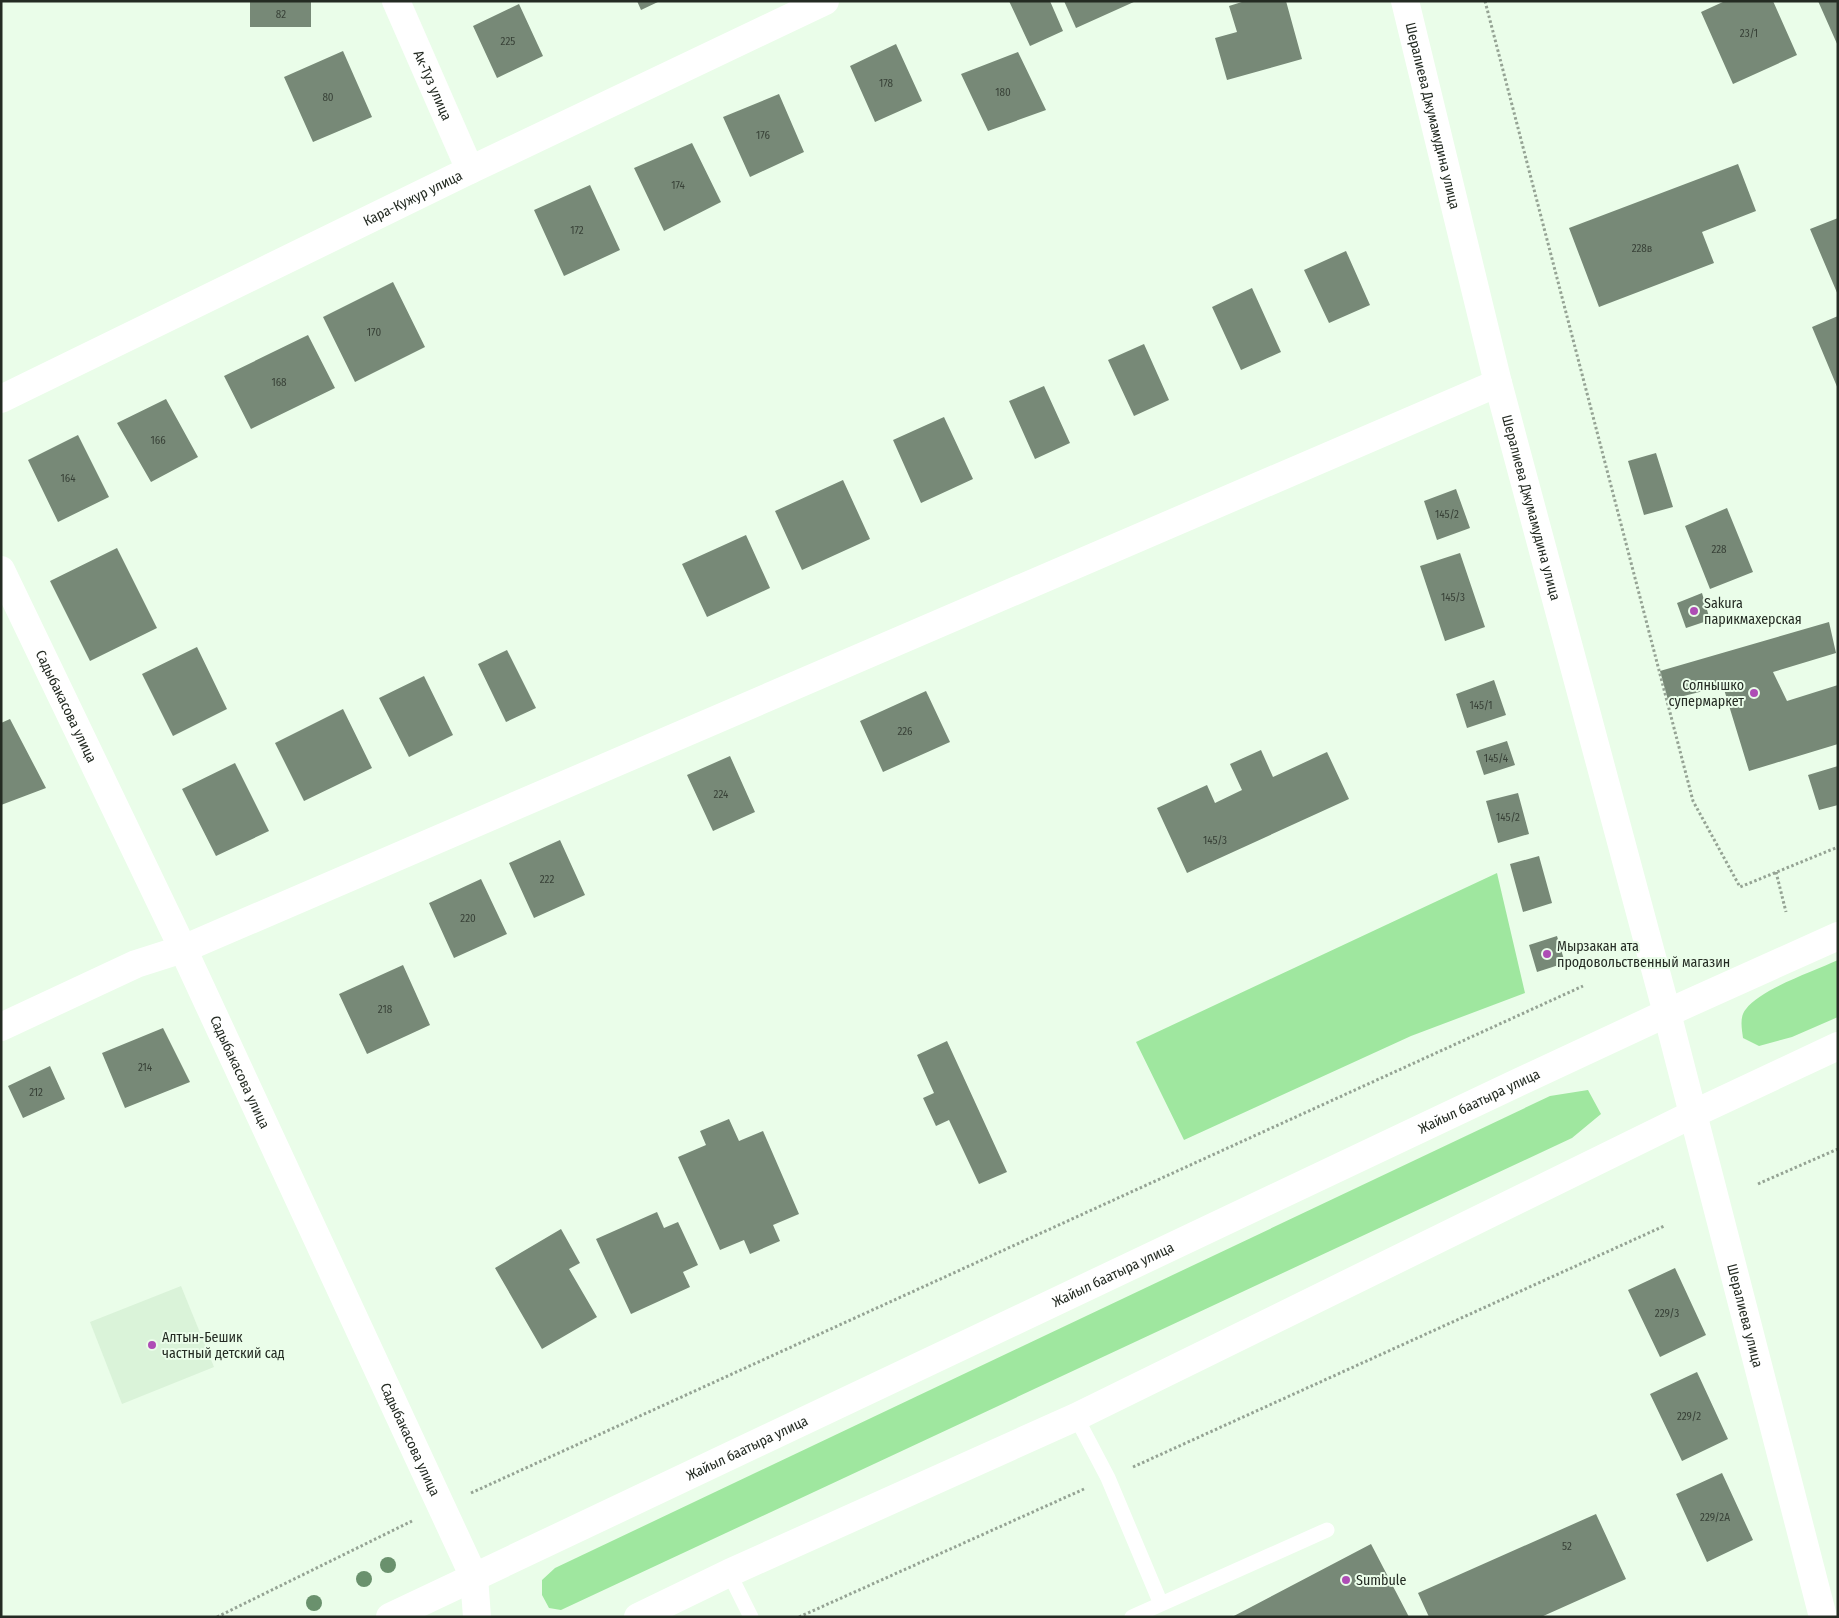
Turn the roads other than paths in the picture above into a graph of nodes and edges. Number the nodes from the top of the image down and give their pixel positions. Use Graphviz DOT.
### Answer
graph roads {
  1 [pos="396,1"];
  2 [pos="825,1"];
  3 [pos="1405,1"];
  4 [pos="470,170"];
  5 [pos="1498,383"];
  6 [pos="1,399"];
  7 [pos="1,570"];
  8 [pos="1838,936"];
  9 [pos="183,949"];
  10 [pos="1667,1013"];
  11 [pos="1,1027"];
  12 [pos="1838,1046"];
  13 [pos="1692,1114"];
  14 [pos="1076,1417"];
  15 [pos="1327,1530"];
  16 [pos="729,1574"];
  17 [pos="474,1577"];
  18 [pos="1161,1604"];
  19 [pos="390,1617"];
  20 [pos="477,1617"];
  21 [pos="638,1617"];
  22 [pos="750,1617"];
  23 [pos="1132,1617"];
  24 [pos="1823,1617"];
  1 -- 4 [label="street, Ак-Туз улица"];
  2 -- 4 [label="street, Кара-Кужур улица"];
  3 -- 5 [label="street, Шералиева Джумамудина улица"];
  4 -- 6 [label="street, Кара-Кужур улица"];
  5 -- 9 [label="street"];
  5 -- 10 [label="street, Шералиева Джумамудина улица"];
  7 -- 9 [label="street, Садыбакасова улица"];
  8 -- 10 [label="street, Жайыл баатыра улица"];
  9 -- 11 [label="street"];
  9 -- 17 [label="street, Садыбакасова улица"];
  10 -- 13 [label="street, Шералиева улица"];
  10 -- 17 [label="street, Жайыл баатыра улица"];
  12 -- 13 [label="street"];
  13 -- 14 [label="street"];
  13 -- 24 [label="street, Шералиева улица"];
  14 -- 16 [label="street"];
  14 -- 18 [label="lane"];
  15 -- 18 [label="lane"];
  16 -- 21 [label="street"];
  16 -- 22 [label="lane"];
  17 -- 19 [label="street, Жайыл баатыра улица"];
  17 -- 20 [label="street"];
  18 -- 23 [label="lane"];
}
